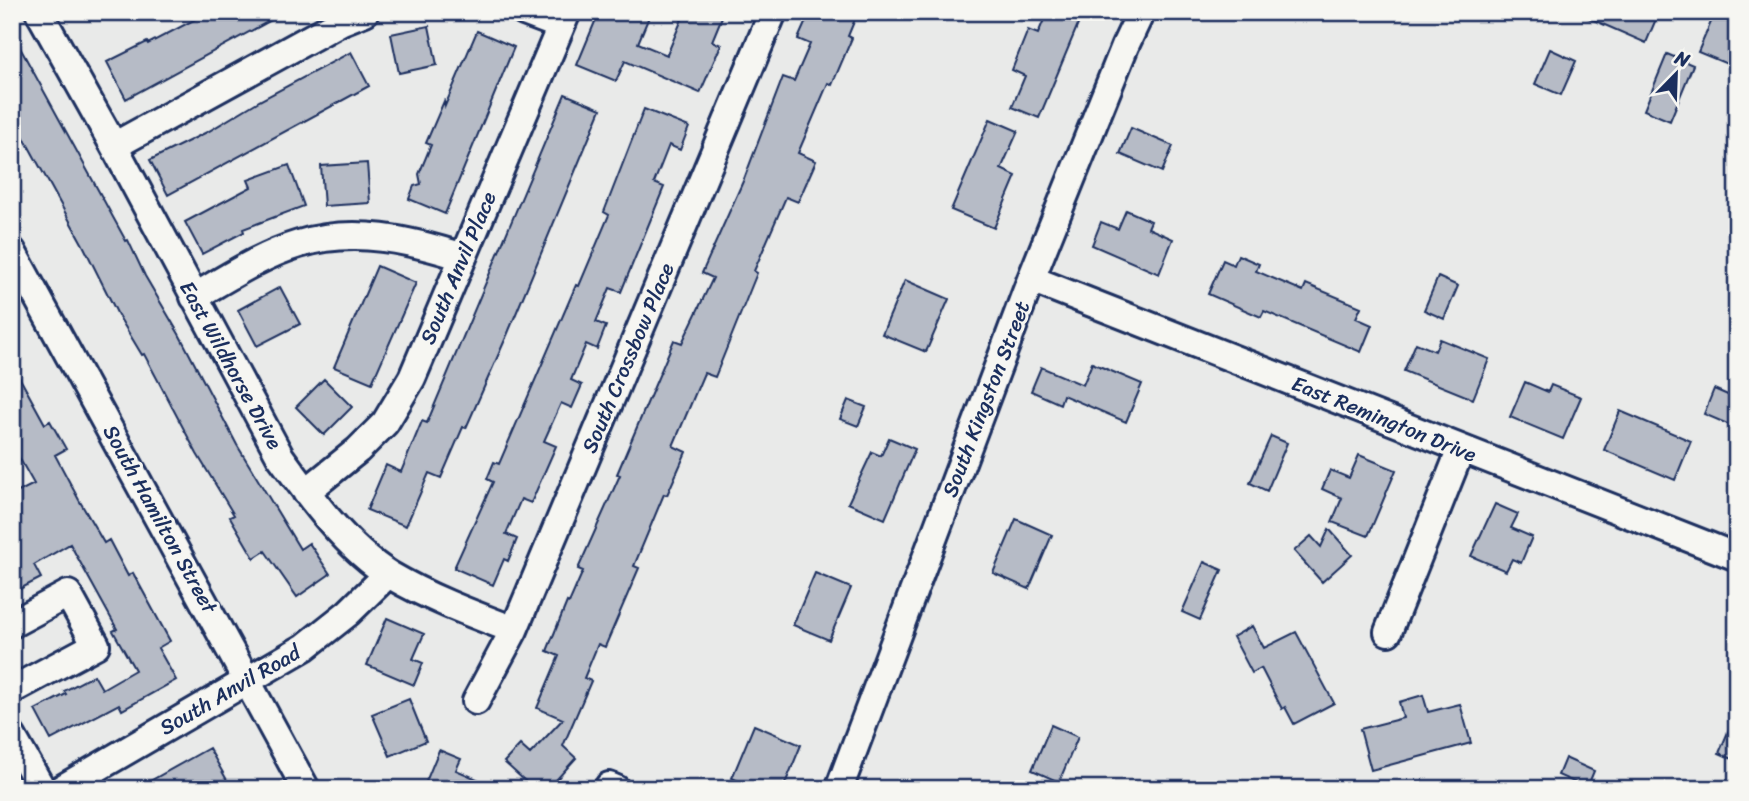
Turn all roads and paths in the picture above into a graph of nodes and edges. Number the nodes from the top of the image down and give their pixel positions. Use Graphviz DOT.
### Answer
graph roads {
  1 [pos="38,12"];
  2 [pos="365,12"];
  3 [pos="524,12"];
  4 [pos="773,12"];
  5 [pos="1140,12"];
  6 [pos="564,19"];
  7 [pos="114,146"];
  8 [pos="12,251"];
  9 [pos="463,257"];
  10 [pos="1031,279"];
  11 [pos="194,297"];
  12 [pos="1461,449"];
  13 [pos="306,492"];
  14 [pos="1737,557"];
  15 [pos="388,574"];
  16 [pos="12,624"];
  17 [pos="514,630"];
  18 [pos="1388,632"];
  19 [pos="248,679"];
  20 [pos="12,690"];
  21 [pos="476,701"];
  22 [pos="12,736"];
  23 [pos="42,789"];
  24 [pos="61,789"];
  25 [pos="306,789"];
  26 [pos="839,789"];
  1 -- 7 [label="street, East Wildhorse Drive"];
  2 -- 7 [label="street"];
  3 -- 6 [label="street"];
  4 -- 17 [label="street, South Crossbow Place"];
  5 -- 10 [label="street, South Kingston Street"];
  6 -- 9 [label="street, South Anvil Place"];
  7 -- 11 [label="street, East Wildhorse Drive"];
  8 -- 19 [label="street, South Hamilton Street"];
  9 -- 11 [label="street"];
  9 -- 13 [label="street, South Anvil Place"];
  10 -- 12 [label="street, East Remington Drive"];
  10 -- 26 [label="street, South Kingston Street"];
  11 -- 13 [label="street, East Wildhorse Drive"];
  12 -- 14 [label="street, East Remington Drive"];
  12 -- 18 [label="street"];
  13 -- 15 [label="street, East Wildhorse Drive"];
  15 -- 17 [label="street, East Wildhorse Drive"];
  15 -- 19 [label="street, South Anvil Road"];
  16 -- 20 [label="street"];
  17 -- 21 [label="street, South Crossbow Place"];
  19 -- 24 [label="street, South Anvil Road"];
  19 -- 25 [label="street, South Hamilton Street"];
  22 -- 23 [label="street"];
}
